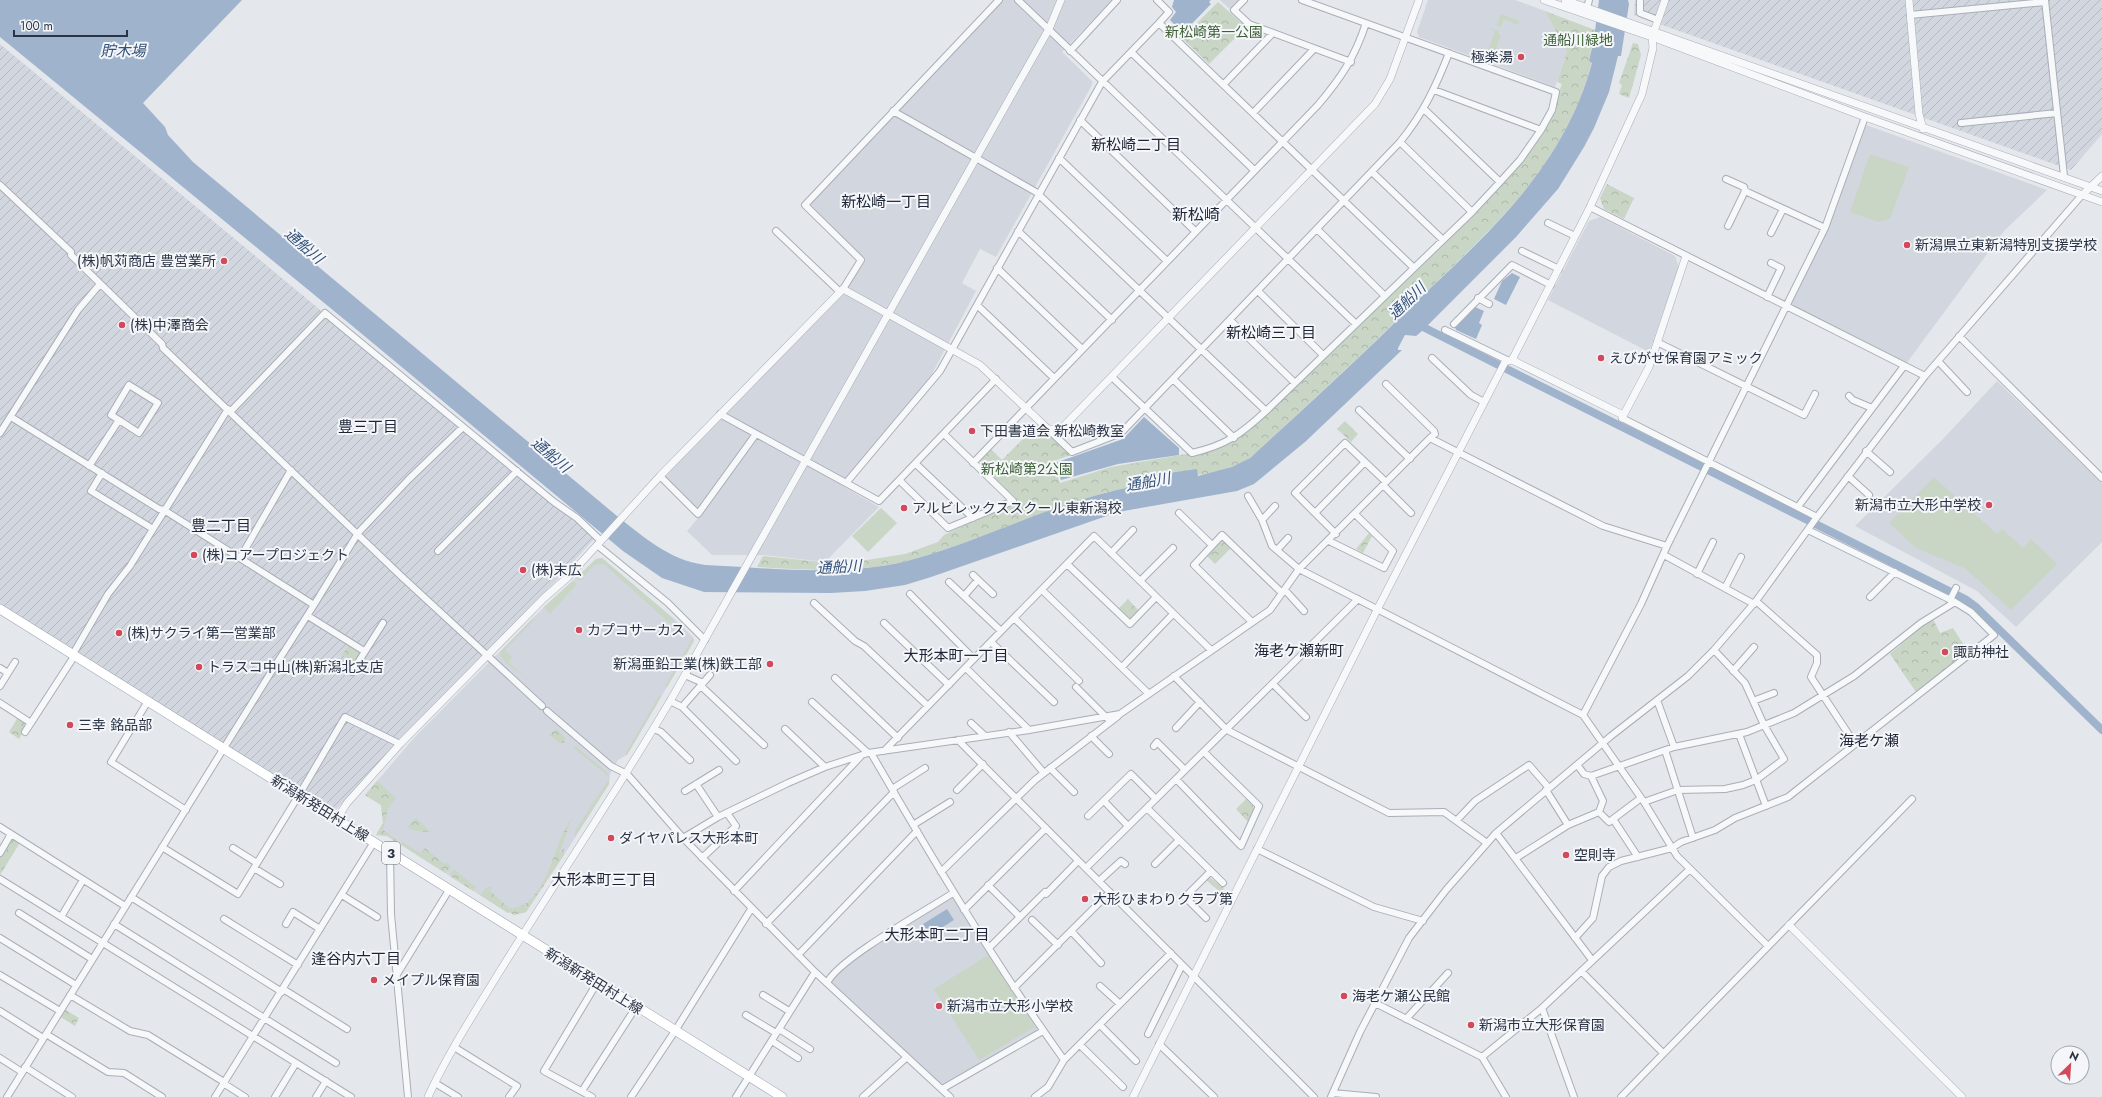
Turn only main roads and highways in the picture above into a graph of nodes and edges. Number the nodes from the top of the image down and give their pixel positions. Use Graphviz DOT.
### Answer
graph roads {
  1 [pos="0,609"];
  2 [pos="782,1097"];
  1 -- 2 [label="main road, 新潟新発田村上線 / 3"];
}
